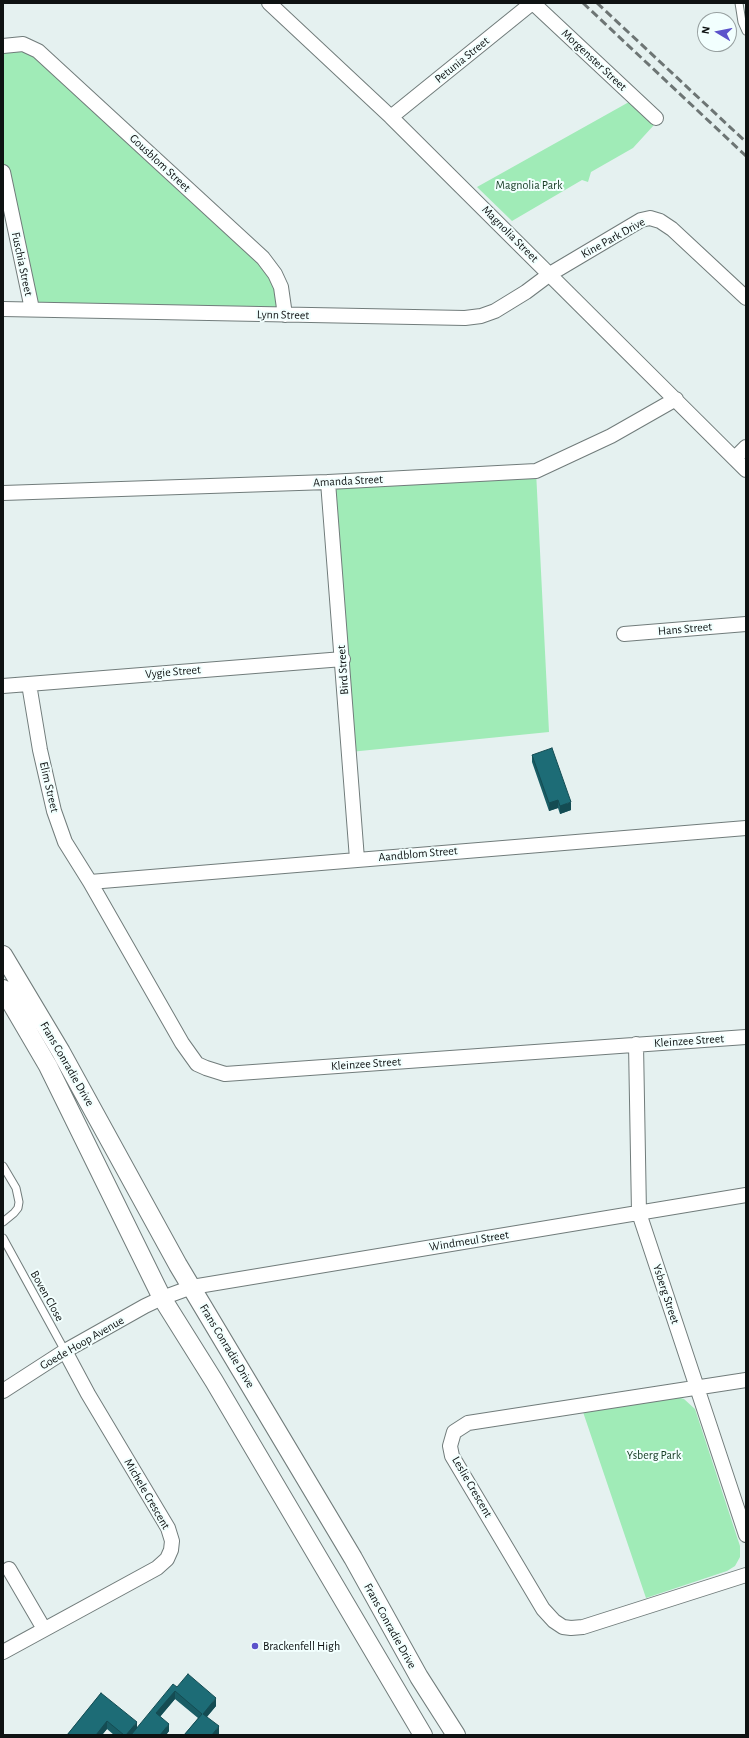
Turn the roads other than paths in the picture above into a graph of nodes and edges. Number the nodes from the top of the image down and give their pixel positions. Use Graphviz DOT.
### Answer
graph roads {
  1 [pos="269,3"];
  2 [pos="533,3"];
  3 [pos="739,3"];
  4 [pos="746,31"];
  5 [pos="3,46"];
  6 [pos="391,117"];
  7 [pos="656,118"];
  8 [pos="3,172"];
  9 [pos="550,274"];
  10 [pos="746,298"];
  11 [pos="3,309"];
  12 [pos="32,309"];
  13 [pos="285,315"];
  14 [pos="676,399"];
  15 [pos="746,447"];
  16 [pos="735,458"];
  17 [pos="746,470"];
  18 [pos="328,482"];
  19 [pos="3,493"];
  20 [pos="746,624"];
  21 [pos="624,634"];
  22 [pos="343,659"];
  23 [pos="29,684"];
  24 [pos="3,686"];
  25 [pos="746,828"];
  26 [pos="358,859"];
  27 [pos="90,882"];
  28 [pos="3,955"];
  29 [pos="3,989"];
  30 [pos="746,1037"];
  31 [pos="636,1044"];
  32 [pos="3,1166"];
  33 [pos="746,1195"];
  34 [pos="639,1213"];
  35 [pos="3,1222"];
  36 [pos="3,1238"];
  37 [pos="192,1287"];
  38 [pos="162,1298"];
  39 [pos="65,1351"];
  40 [pos="746,1380"];
  41 [pos="696,1387"];
  42 [pos="3,1391"];
  43 [pos="746,1535"];
  44 [pos="9,1569"];
  45 [pos="746,1575"];
  46 [pos="44,1629"];
  47 [pos="3,1652"];
  48 [pos="422,1735"];
  49 [pos="456,1735"];
  1 -- 6 [label="street, Magnolia Street"];
  2 -- 6 [label="street, Petunia Street"];
  2 -- 7 [label="street, Morgenster Street"];
  3 -- 4 [label="lane"];
  5 -- 13 [label="street, Gousblom Street"];
  6 -- 9 [label="street, Magnolia Street"];
  8 -- 12 [label="street, Fuschia Street"];
  9 -- 10 [label="street, Kine Park Drive"];
  9 -- 13 [label="street, Lynn Street"];
  9 -- 14 [label="street, Magnolia Street"];
  11 -- 12 [label="street, Lynn Street"];
  12 -- 13 [label="street, Lynn Street"];
  14 -- 16 [label="street, Magnolia Street"];
  14 -- 18 [label="street, Amanda Street"];
  15 -- 16 [label="street"];
  16 -- 17 [label="street, Magnolia Street"];
  18 -- 19 [label="street, Amanda Street"];
  18 -- 22 [label="street, Bird Street"];
  20 -- 21 [label="street, Hans Street"];
  22 -- 23 [label="street, Vygie Street"];
  22 -- 26 [label="street, Bird Street"];
  23 -- 24 [label="street, Vygie Street"];
  23 -- 27 [label="street, Elim Street"];
  25 -- 26 [label="street, Aandblom Street"];
  26 -- 27 [label="street, Aandblom Street"];
  27 -- 31 [label="street, Kleinzee Street"];
  28 -- 37 [label="street, Frans Conradie Drive"];
  29 -- 38 [label="street, Frans Conradie Drive"];
  30 -- 31 [label="street, Kleinzee Street"];
  31 -- 34 [label="street, Ysberg Street"];
  32 -- 35 [label="lane"];
  33 -- 34 [label="street, Windmeul Street"];
  34 -- 37 [label="street, Windmeul Street"];
  34 -- 41 [label="street, Ysberg Street"];
  36 -- 39 [label="lane, Boven Close"];
  37 -- 38 [label="street, Windmeul Street"];
  37 -- 49 [label="street, Frans Conradie Drive"];
  38 -- 39 [label="street, Goede Hoop Avenue"];
  38 -- 48 [label="street, Frans Conradie Drive"];
  39 -- 42 [label="street, Goede Hoop Avenue"];
  39 -- 46 [label="street, Michele Crescent"];
  40 -- 41 [label="street, Leslie Crescent"];
  41 -- 43 [label="street, Ysberg Street"];
  41 -- 45 [label="street, Leslie Crescent"];
  44 -- 46 [label="street"];
  46 -- 47 [label="street, Michele Crescent"];
}
